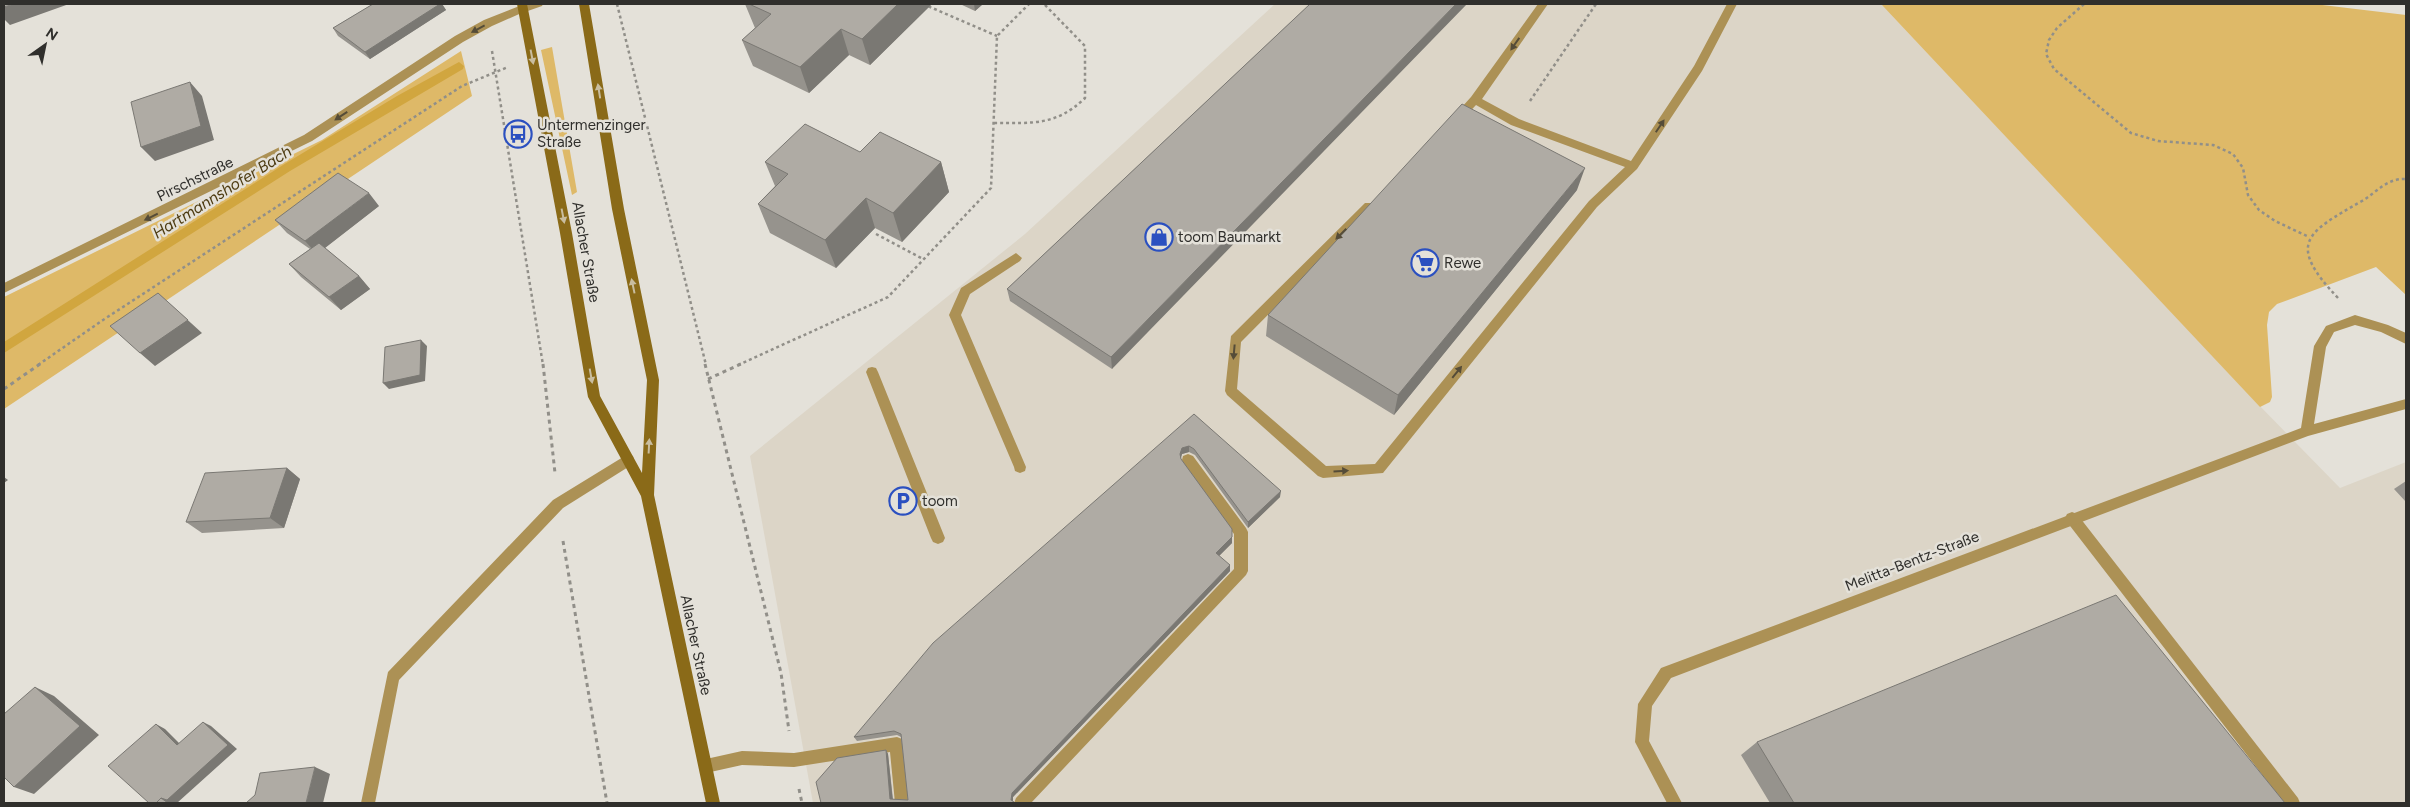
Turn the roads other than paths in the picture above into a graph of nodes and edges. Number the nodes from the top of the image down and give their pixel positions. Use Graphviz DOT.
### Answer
graph roads {
  1 [pos="538,4"];
  2 [pos="584,4"];
  3 [pos="1543,4"];
  4 [pos="1732,4"];
  5 [pos="522,6"];
  6 [pos="1475,100"];
  7 [pos="1446,129"];
  8 [pos="1633,166"];
  9 [pos="1376,199"];
  10 [pos="1016,258"];
  11 [pos="4,288"];
  12 [pos="2406,339"];
  13 [pos="872,372"];
  14 [pos="2406,404"];
  15 [pos="2306,431"];
  16 [pos="628,460"];
  17 [pos="1188,460"];
  18 [pos="1020,467"];
  19 [pos="647,495"];
  20 [pos="2072,518"];
  21 [pos="938,538"];
  22 [pos="706,766"];
  23 [pos="368,803"];
  24 [pos="713,803"];
  25 [pos="902,803"];
  26 [pos="1021,803"];
  27 [pos="1674,803"];
  28 [pos="2293,803"];
  1 -- 5 [label="street"];
  19 -- 2 [label="main road, Allacher Straße, one-way"];
  3 -- 6 [label="street, one-way"];
  8 -- 4 [label="street, one-way"];
  5 -- 11 [label="street, Pirschstraße, one-way"];
  5 -- 16 [label="main road, Allacher Straße, one-way"];
  6 -- 7 [label="street"];
  6 -- 8 [label="street"];
  9 -- 8 [label="street, one-way"];
  10 -- 18 [label="street"];
  12 -- 15 [label="street"];
  13 -- 21 [label="street"];
  14 -- 15 [label="street, Melitta-Bentz-Straße"];
  15 -- 20 [label="street, Melitta-Bentz-Straße"];
  16 -- 19 [label="main road, Allacher Straße"];
  16 -- 23 [label="street"];
  17 -- 26 [label="street"];
  19 -- 22 [label="main road, Allacher Straße"];
  20 -- 27 [label="street, Melitta-Bentz-Straße"];
  20 -- 28 [label="street"];
  22 -- 24 [label="main road, Allacher Straße"];
  22 -- 25 [label="street"];
}
